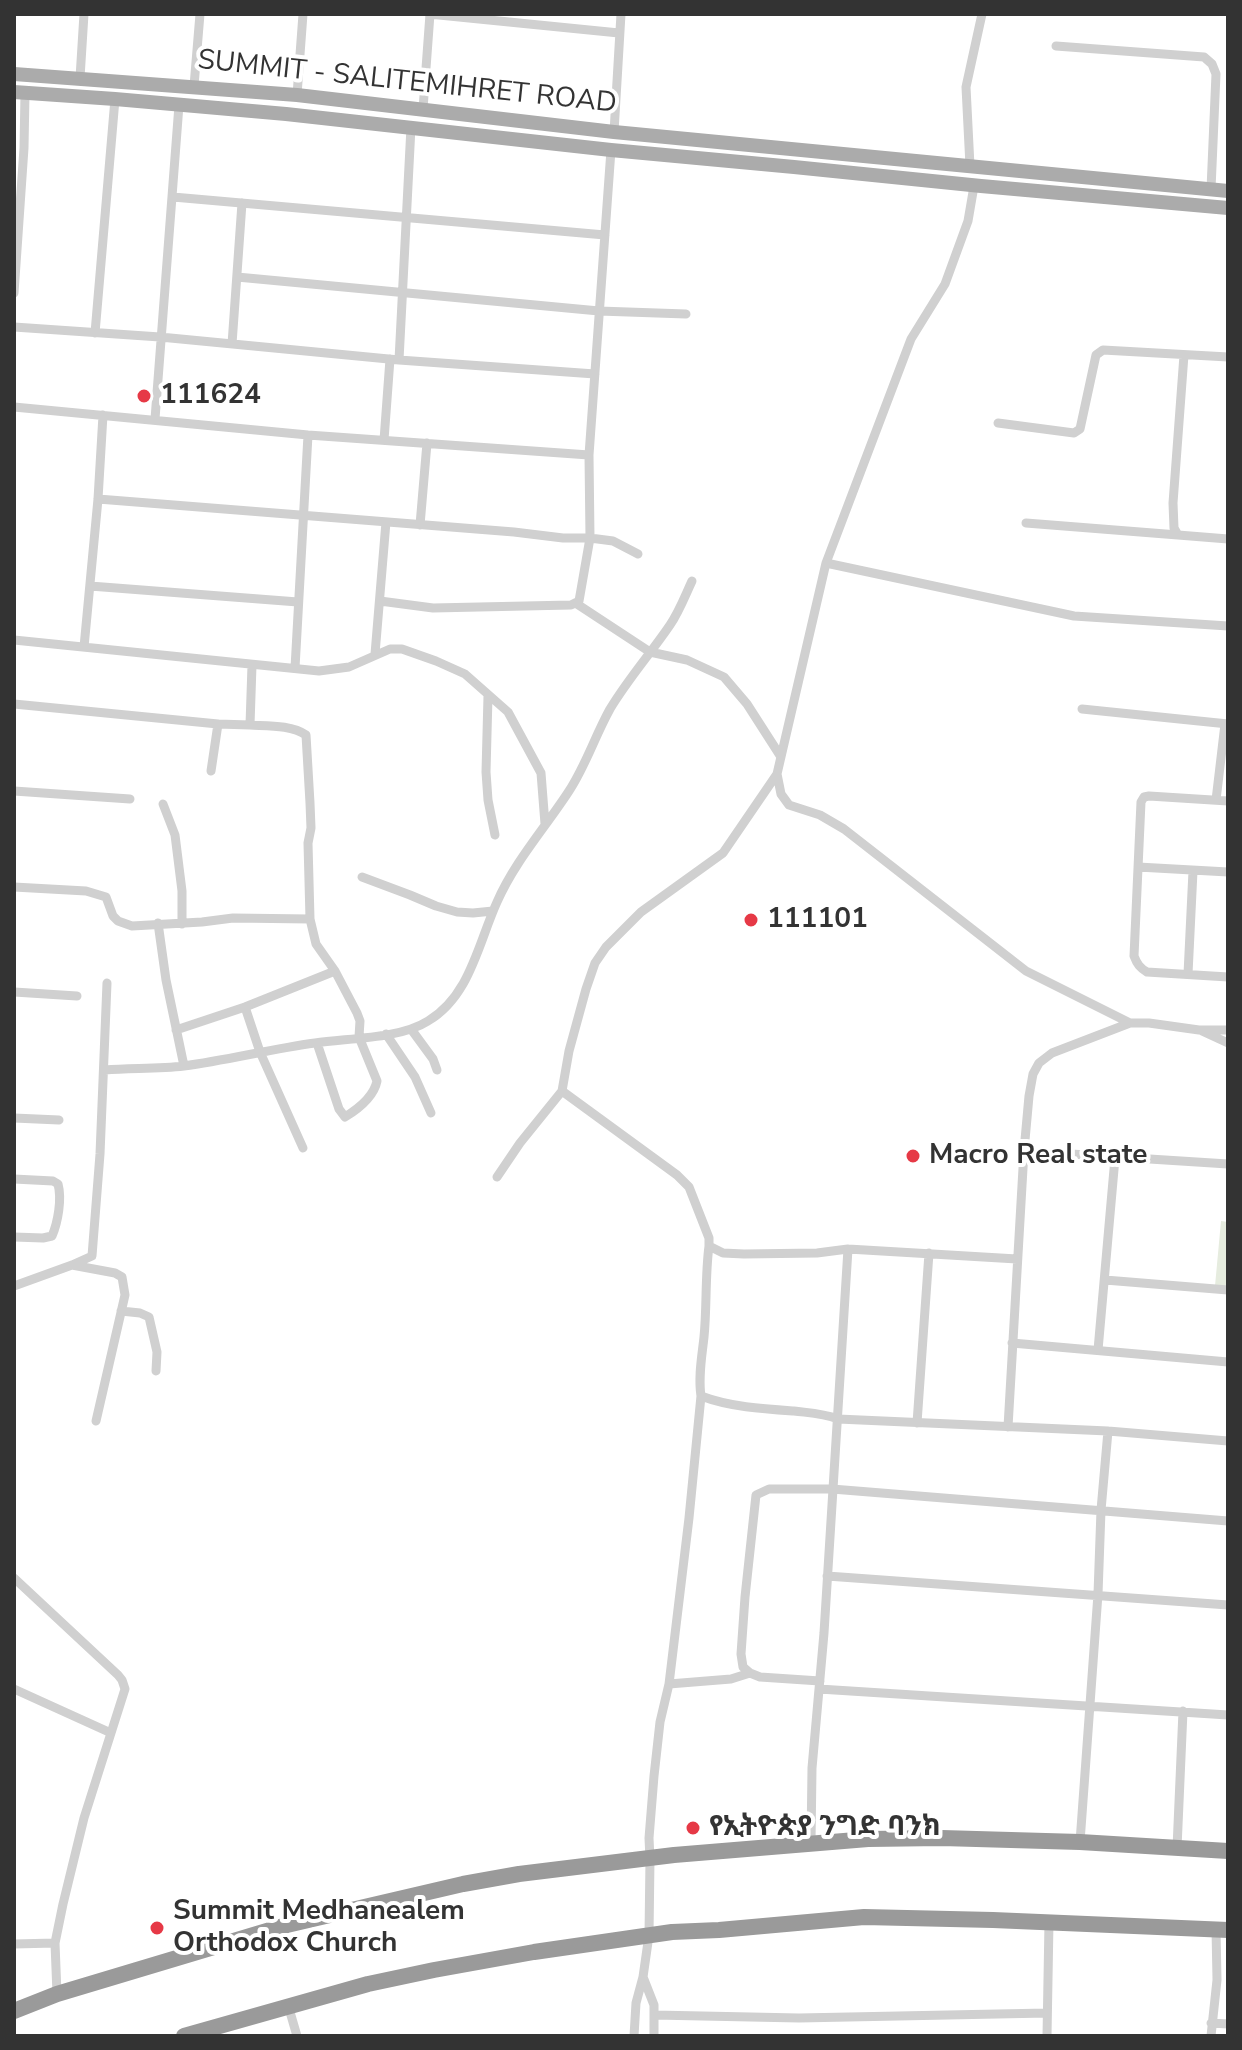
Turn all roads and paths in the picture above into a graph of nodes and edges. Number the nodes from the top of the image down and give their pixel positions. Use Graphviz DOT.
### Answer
graph roads {
  1 [pos="84,14"];
  2 [pos="200,14"];
  3 [pos="303,14"];
  4 [pos="430,14"];
  5 [pos="621,14"];
  6 [pos="982,14"];
  7 [pos="462,16"];
  8 [pos="619,33"];
  9 [pos="1056,46"];
  10 [pos="14,74"];
  11 [pos="80,78"];
  12 [pos="194,86"];
  13 [pos="20,93"];
  14 [pos="297,95"];
  15 [pos="115,99"];
  16 [pos="179,105"];
  17 [pos="423,109"];
  18 [pos="411,127"];
  19 [pos="614,132"];
  20 [pos="611,150"];
  21 [pos="976,167"];
  22 [pos="978,186"];
  23 [pos="17,188"];
  24 [pos="1211,189"];
  25 [pos="1228,191"];
  26 [pos="173,197"];
  27 [pos="242,203"];
  28 [pos="1228,208"];
  29 [pos="406,217"];
  30 [pos="605,235"];
  31 [pos="237,277"];
  32 [pos="402,292"];
  33 [pos="14,293"];
  34 [pos="599,311"];
  35 [pos="686,314"];
  36 [pos="14,327"];
  37 [pos="95,333"];
  38 [pos="160,337"];
  39 [pos="232,344"];
  40 [pos="1184,355"];
  41 [pos="1228,357"];
  42 [pos="394,359"];
  43 [pos="595,374"];
  44 [pos="14,407"];
  45 [pos="103,415"];
  46 [pos="155,419"];
  47 [pos="998,423"];
  48 [pos="308,435"];
  49 [pos="384,440"];
  50 [pos="427,443"];
  51 [pos="589,455"];
  52 [pos="98,499"];
  53 [pos="303,515"];
  54 [pos="386,522"];
  55 [pos="1026,523"];
  56 [pos="420,525"];
  57 [pos="1178,535"];
  58 [pos="590,538"];
  59 [pos="1228,539"];
  60 [pos="638,554"];
  61 [pos="826,563"];
  62 [pos="692,581"];
  63 [pos="90,586"];
  64 [pos="380,601"];
  65 [pos="298,602"];
  66 [pos="577,604"];
  67 [pos="1228,626"];
  68 [pos="14,640"];
  69 [pos="84,647"];
  70 [pos="650,652"];
  71 [pos="375,654"];
  72 [pos="252,665"];
  73 [pos="295,668"];
  74 [pos="488,696"];
  75 [pos="14,704"];
  76 [pos="1082,709"];
  77 [pos="218,724"];
  78 [pos="1227,724"];
  79 [pos="250,725"];
  80 [pos="781,757"];
  81 [pos="211,771"];
  82 [pos="777,774"];
  83 [pos="14,791"];
  84 [pos="130,799"];
  85 [pos="1216,800"];
  86 [pos="1228,801"];
  87 [pos="163,804"];
  88 [pos="545,824"];
  89 [pos="495,835"];
  90 [pos="1138,867"];
  91 [pos="1193,871"];
  92 [pos="1228,872"];
  93 [pos="362,877"];
  94 [pos="14,887"];
  95 [pos="493,911"];
  96 [pos="310,919"];
  97 [pos="158,923"];
  98 [pos="182,924"];
  99 [pos="335,971"];
  100 [pos="1188,974"];
  101 [pos="1228,977"];
  102 [pos="107,983"];
  103 [pos="14,992"];
  104 [pos="77,996"];
  105 [pos="245,1007"];
  106 [pos="1130,1023"];
  107 [pos="411,1029"];
  108 [pos="176,1030"];
  109 [pos="1199,1030"];
  110 [pos="1228,1030"];
  111 [pos="386,1034"];
  112 [pos="359,1037"];
  113 [pos="317,1043"];
  114 [pos="1228,1043"];
  115 [pos="260,1052"];
  116 [pos="184,1066"];
  117 [pos="105,1070"];
  118 [pos="437,1070"];
  119 [pos="562,1091"];
  120 [pos="431,1113"];
  121 [pos="14,1118"];
  122 [pos="59,1120"];
  123 [pos="303,1148"];
  124 [pos="1024,1151"];
  125 [pos="1228,1157"];
  126 [pos="1115,1158"];
  127 [pos="1228,1164"];
  128 [pos="497,1177"];
  129 [pos="14,1179"];
  130 [pos="14,1237"];
  131 [pos="709,1246"];
  132 [pos="848,1249"];
  133 [pos="929,1253"];
  134 [pos="1017,1259"];
  135 [pos="72,1265"];
  136 [pos="1105,1280"];
  137 [pos="14,1286"];
  138 [pos="1228,1290"];
  139 [pos="121,1311"];
  140 [pos="1012,1343"];
  141 [pos="1098,1350"];
  142 [pos="1228,1362"];
  143 [pos="156,1371"];
  144 [pos="701,1396"];
  145 [pos="838,1419"];
  146 [pos="96,1421"];
  147 [pos="917,1423"];
  148 [pos="1008,1427"];
  149 [pos="1108,1431"];
  150 [pos="1228,1441"];
  151 [pos="832,1489"];
  152 [pos="1101,1510"];
  153 [pos="1228,1521"];
  154 [pos="827,1576"];
  155 [pos="14,1578"];
  156 [pos="1098,1594"];
  157 [pos="1228,1605"];
  158 [pos="750,1673"];
  159 [pos="669,1684"];
  160 [pos="819,1685"];
  161 [pos="14,1689"];
  162 [pos="1090,1706"];
  163 [pos="1183,1711"];
  164 [pos="1228,1715"];
  165 [pos="111,1733"];
  166 [pos="1080,1842"];
  167 [pos="811,1843"];
  168 [pos="1177,1848"];
  169 [pos="1228,1851"];
  170 [pos="650,1859"];
  171 [pos="1049,1922"];
  172 [pos="1222,1929"];
  173 [pos="649,1935"];
  174 [pos="55,1943"];
  175 [pos="14,1944"];
  176 [pos="643,1977"];
  177 [pos="57,1994"];
  178 [pos="288,2005"];
  179 [pos="14,2011"];
  180 [pos="1047,2013"];
  181 [pos="654,2015"];
  182 [pos="1211,2023"];
  183 [pos="1228,2024"];
  184 [pos="184,2036"];
  185 [pos="297,2036"];
  186 [pos="634,2036"];
  187 [pos="654,2036"];
  188 [pos="1047,2036"];
  189 [pos="1211,2036"];
  1 -- 11 [label="street"];
  2 -- 12 [label="street"];
  3 -- 14 [label="street"];
  4 -- 7 [label="street"];
  4 -- 17 [label="street"];
  5 -- 8 [label="street"];
  6 -- 21 [label="street"];
  7 -- 8 [label="street"];
  8 -- 19 [label="street"];
  9 -- 24 [label="street"];
  10 -- 11 [label="main road, SUMMIT - SALITEMIHRET ROAD"];
  11 -- 12 [label="main road, SUMMIT - SALITEMIHRET ROAD"];
  12 -- 14 [label="main road, SUMMIT - SALITEMIHRET ROAD"];
  13 -- 15 [label="main road"];
  13 -- 23 [label="street"];
  14 -- 17 [label="main road, SUMMIT - SALITEMIHRET ROAD"];
  15 -- 16 [label="main road"];
  15 -- 37 [label="street"];
  16 -- 18 [label="main road"];
  16 -- 26 [label="street"];
  17 -- 19 [label="main road, SUMMIT - SALITEMIHRET ROAD"];
  18 -- 20 [label="main road"];
  18 -- 29 [label="street"];
  19 -- 21 [label="main road, SUMMIT - SALITEMIHRET ROAD"];
  20 -- 22 [label="main road"];
  20 -- 30 [label="street"];
  21 -- 22 [label="main road"];
  21 -- 24 [label="main road"];
  22 -- 28 [label="main road"];
  22 -- 61 [label="street"];
  23 -- 33 [label="street"];
  24 -- 25 [label="main road"];
  26 -- 27 [label="street"];
  26 -- 38 [label="street"];
  27 -- 29 [label="street"];
  27 -- 31 [label="street"];
  29 -- 30 [label="street"];
  29 -- 32 [label="street"];
  30 -- 34 [label="street"];
  31 -- 32 [label="street"];
  31 -- 39 [label="street"];
  32 -- 34 [label="street"];
  32 -- 42 [label="street"];
  34 -- 35 [label="street"];
  34 -- 43 [label="street"];
  36 -- 37 [label="street"];
  37 -- 38 [label="street"];
  38 -- 39 [label="street"];
  38 -- 46 [label="street"];
  39 -- 42 [label="street"];
  40 -- 41 [label="street"];
  40 -- 47 [label="street"];
  40 -- 57 [label="street"];
  42 -- 43 [label="street"];
  42 -- 49 [label="street"];
  43 -- 51 [label="street"];
  44 -- 45 [label="street"];
  45 -- 46 [label="street"];
  45 -- 52 [label="street"];
  46 -- 48 [label="street"];
  48 -- 49 [label="street"];
  48 -- 53 [label="street"];
  49 -- 50 [label="street"];
  50 -- 51 [label="street"];
  50 -- 56 [label="street"];
  51 -- 58 [label="street"];
  52 -- 53 [label="street"];
  52 -- 63 [label="street"];
  53 -- 54 [label="street"];
  53 -- 65 [label="street"];
  54 -- 56 [label="street"];
  54 -- 64 [label="street"];
  55 -- 57 [label="street"];
  56 -- 58 [label="street"];
  57 -- 59 [label="street"];
  58 -- 60 [label="street"];
  58 -- 66 [label="street"];
  61 -- 67 [label="street"];
  61 -- 80 [label="street"];
  62 -- 70 [label="street"];
  63 -- 65 [label="street"];
  63 -- 69 [label="street"];
  64 -- 66 [label="street"];
  64 -- 71 [label="street"];
  65 -- 73 [label="street"];
  66 -- 70 [label="street"];
  68 -- 69 [label="street"];
  69 -- 72 [label="street"];
  70 -- 80 [label="street"];
  70 -- 88 [label="street"];
  71 -- 73 [label="street"];
  71 -- 74 [label="street"];
  72 -- 73 [label="street"];
  72 -- 79 [label="street"];
  74 -- 88 [label="street"];
  74 -- 89 [label="street"];
  75 -- 77 [label="street"];
  76 -- 78 [label="street"];
  77 -- 79 [label="street"];
  77 -- 81 [label="street"];
  78 -- 85 [label="street"];
  79 -- 96 [label="street"];
  80 -- 82 [label="street"];
  82 -- 106 [label="street"];
  82 -- 119 [label="street"];
  83 -- 84 [label="street"];
  85 -- 86 [label="street"];
  85 -- 90 [label="street"];
  87 -- 98 [label="street"];
  88 -- 95 [label="street"];
  90 -- 91 [label="street"];
  90 -- 100 [label="street"];
  91 -- 92 [label="street"];
  91 -- 100 [label="street"];
  93 -- 95 [label="street"];
  94 -- 97 [label="street"];
  95 -- 107 [label="street"];
  96 -- 98 [label="street"];
  96 -- 99 [label="street"];
  97 -- 98 [label="street"];
  97 -- 108 [label="street"];
  99 -- 105 [label="street"];
  99 -- 112 [label="street"];
  100 -- 101 [label="street"];
  102 -- 117 [label="street"];
  103 -- 104 [label="street"];
  105 -- 108 [label="street"];
  105 -- 115 [label="street"];
  106 -- 109 [label="street"];
  106 -- 124 [label="street"];
  107 -- 111 [label="street"];
  107 -- 118 [label="street"];
  108 -- 116 [label="street"];
  109 -- 110 [label="street"];
  109 -- 114 [label="street"];
  111 -- 112 [label="street"];
  111 -- 120 [label="street"];
  112 -- 113 [label="street"];
  112 -- 113 [label="street"];
  113 -- 115 [label="street"];
  115 -- 116 [label="street"];
  115 -- 123 [label="street"];
  116 -- 117 [label="street"];
  117 -- 135 [label="street"];
  119 -- 128 [label="street"];
  119 -- 131 [label="street"];
  121 -- 122 [label="street"];
  124 -- 126 [label="street"];
  124 -- 134 [label="street"];
  125 -- 127 [label="street"];
  126 -- 127 [label="street"];
  126 -- 136 [label="street"];
  129 -- 130 [label="street"];
  131 -- 132 [label="street"];
  131 -- 144 [label="street"];
  132 -- 133 [label="street"];
  132 -- 145 [label="street"];
  133 -- 134 [label="street"];
  133 -- 147 [label="street"];
  134 -- 140 [label="street"];
  135 -- 137 [label="street"];
  135 -- 139 [label="street"];
  136 -- 138 [label="street"];
  136 -- 141 [label="street"];
  139 -- 143 [label="street"];
  139 -- 146 [label="street"];
  140 -- 141 [label="street"];
  140 -- 148 [label="street"];
  141 -- 142 [label="street"];
  144 -- 145 [label="street"];
  144 -- 159 [label="street"];
  145 -- 147 [label="street"];
  145 -- 151 [label="street"];
  147 -- 148 [label="street"];
  148 -- 149 [label="street"];
  149 -- 150 [label="street"];
  149 -- 152 [label="street"];
  151 -- 152 [label="street"];
  151 -- 154 [label="street"];
  151 -- 158 [label="street"];
  152 -- 153 [label="street"];
  152 -- 156 [label="street"];
  154 -- 156 [label="street"];
  154 -- 160 [label="street"];
  155 -- 165 [label="street"];
  156 -- 157 [label="street"];
  156 -- 162 [label="street"];
  158 -- 159 [label="street"];
  158 -- 160 [label="street"];
  159 -- 170 [label="street"];
  160 -- 162 [label="street"];
  160 -- 167 [label="street"];
  161 -- 165 [label="street"];
  162 -- 163 [label="street"];
  162 -- 166 [label="street"];
  163 -- 164 [label="street"];
  163 -- 168 [label="street"];
  165 -- 174 [label="street"];
  166 -- 167 [label="highway"];
  166 -- 168 [label="highway"];
  167 -- 170 [label="highway"];
  168 -- 169 [label="highway"];
  170 -- 173 [label="street"];
  170 -- 177 [label="highway"];
  171 -- 172 [label="highway"];
  171 -- 173 [label="highway"];
  171 -- 180 [label="street"];
  172 -- 182 [label="street"];
  173 -- 176 [label="street"];
  173 -- 178 [label="highway"];
  174 -- 175 [label="street"];
  174 -- 177 [label="street"];
  176 -- 181 [label="street"];
  176 -- 186 [label="street"];
  177 -- 179 [label="highway"];
  178 -- 184 [label="highway"];
  178 -- 185 [label="street"];
  180 -- 181 [label="street"];
  180 -- 188 [label="street"];
  181 -- 187 [label="street"];
  182 -- 183 [label="street"];
  182 -- 189 [label="street"];
}
